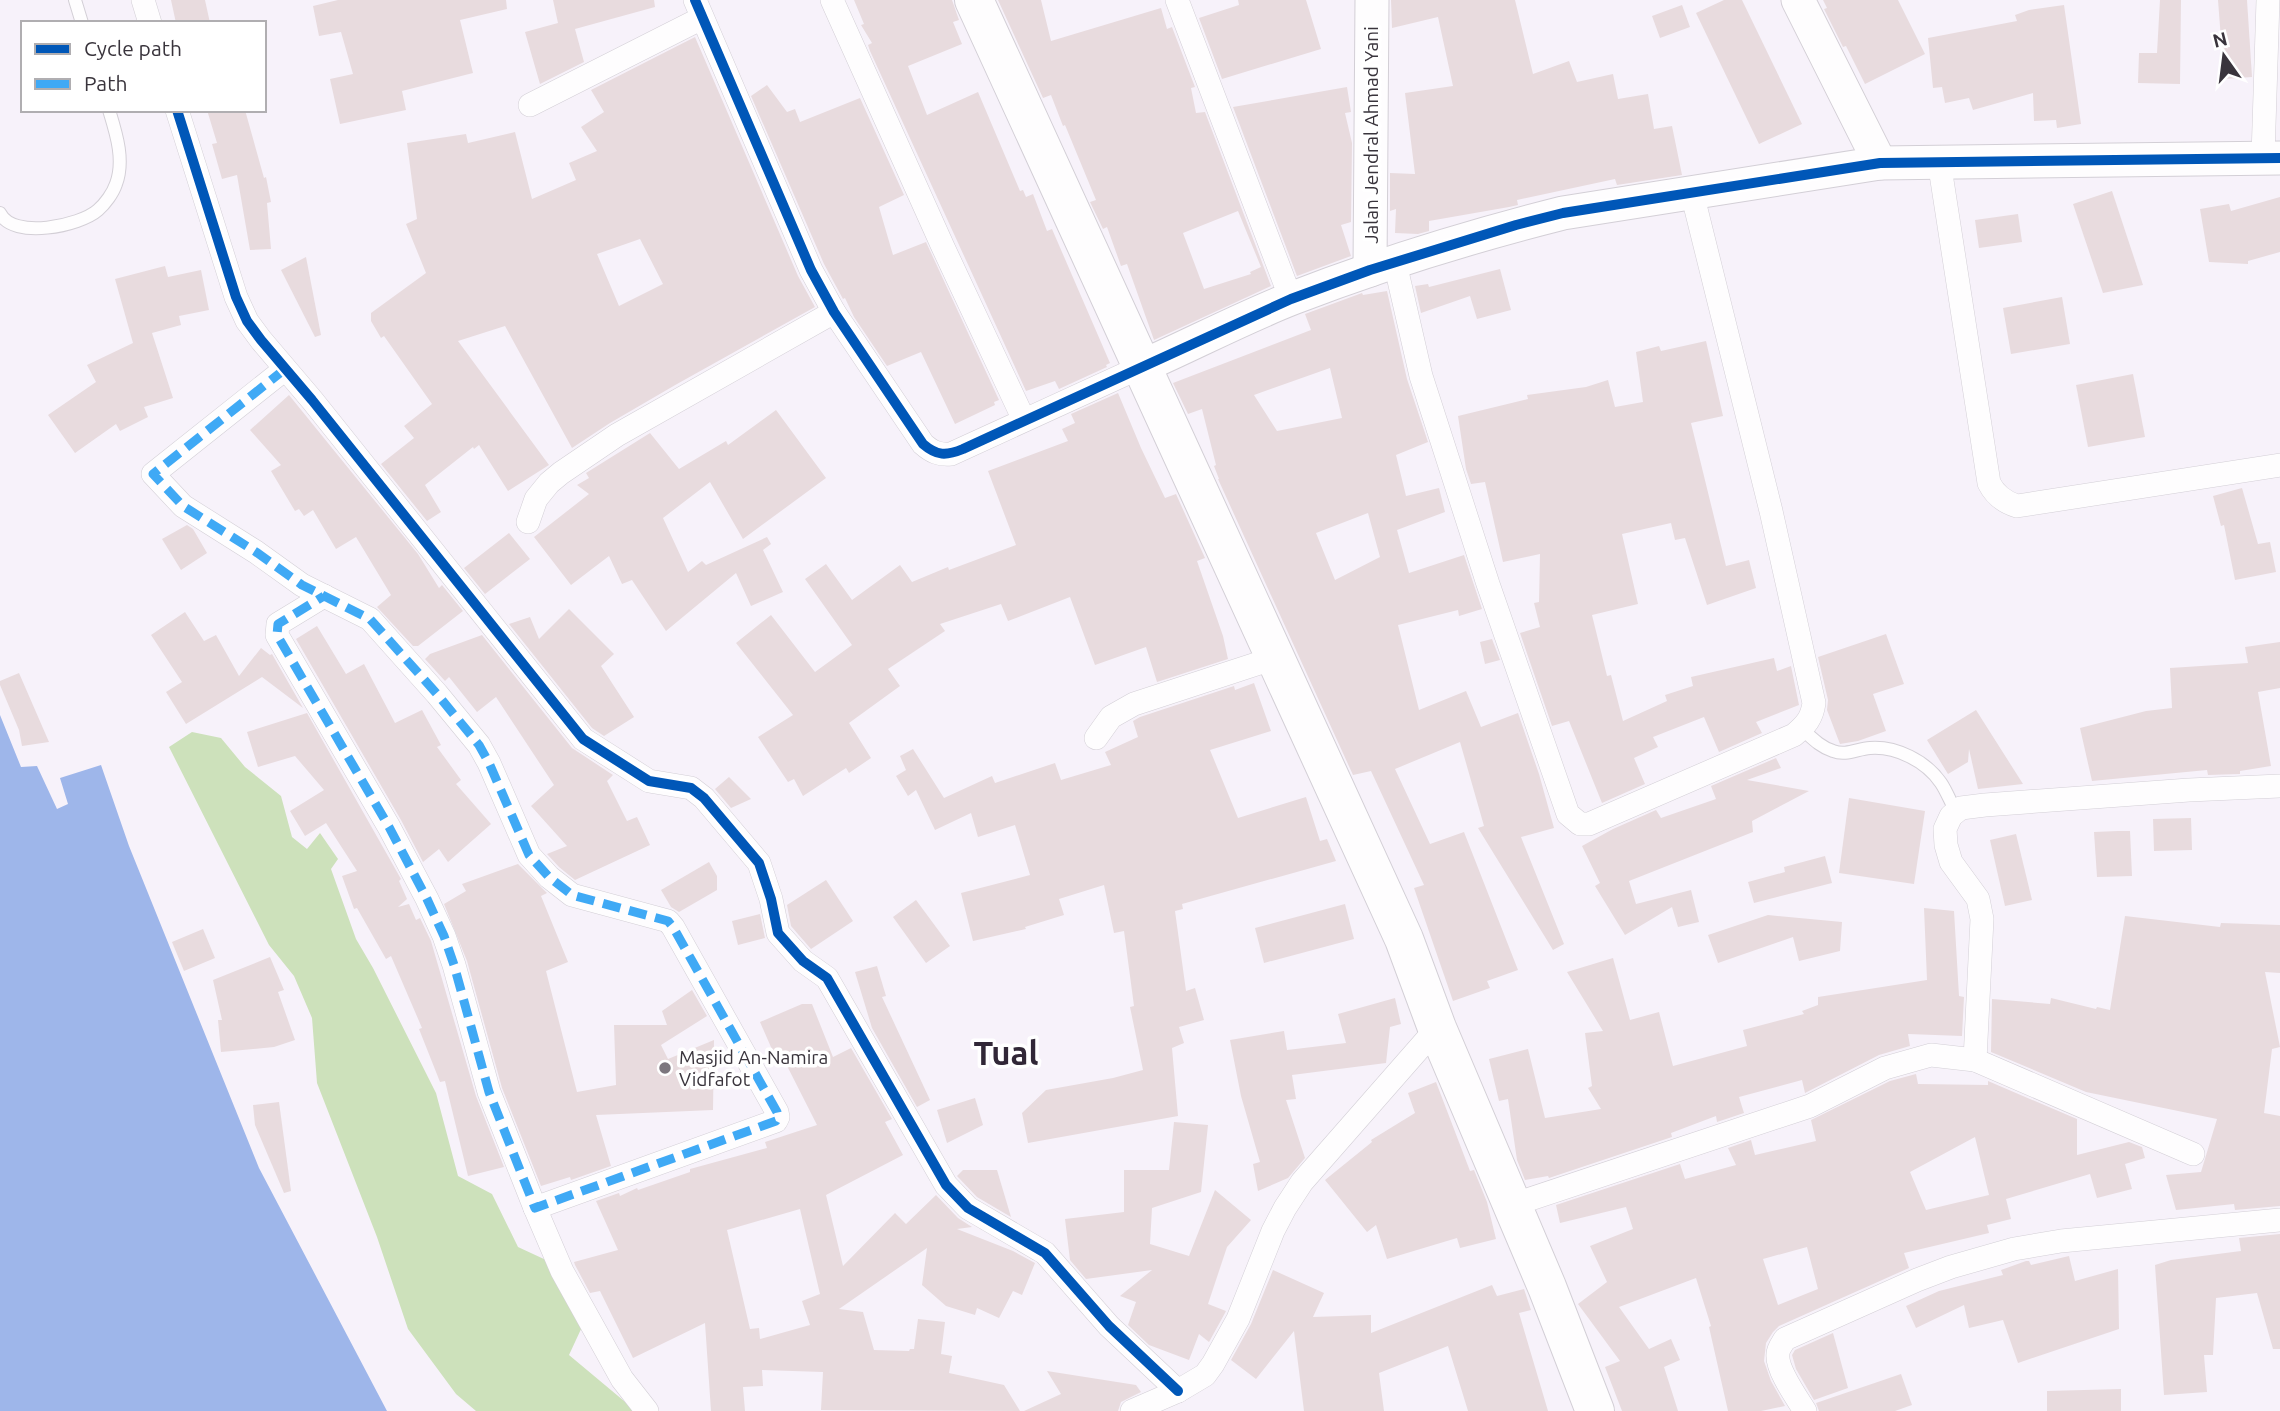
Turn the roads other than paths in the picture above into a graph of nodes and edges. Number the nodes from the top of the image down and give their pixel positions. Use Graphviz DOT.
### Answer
graph roads {
  1 [pos="75,0"];
  2 [pos="143,0"];
  3 [pos="832,0"];
  4 [pos="974,0"];
  5 [pos="1177,0"];
  6 [pos="1372,0"];
  7 [pos="1798,0"];
  8 [pos="2268,0"];
  9 [pos="699,9"];
  10 [pos="81,21"];
  11 [pos="149,21"];
  12 [pos="530,104"];
  13 [pos="109,112"];
  14 [pos="178,112"];
  15 [pos="2271,158"];
  16 [pos="1939,161"];
  17 [pos="1881,163"];
  18 [pos="1692,193"];
  19 [pos="0,213"];
  20 [pos="1383,267"];
  21 [pos="1291,299"];
  22 [pos="834,312"];
  23 [pos="1143,366"];
  24 [pos="285,369"];
  25 [pos="1024,420"];
  26 [pos="2280,465"];
  27 [pos="528,522"];
  28 [pos="324,596"];
  29 [pos="1275,658"];
  30 [pos="1802,729"];
  31 [pos="1096,738"];
  32 [pos="2280,786"];
  33 [pos="1956,812"];
  34 [pos="1437,1028"];
  35 [pos="1975,1060"];
  36 [pos="2193,1154"];
  37 [pos="1512,1205"];
  38 [pos="535,1208"];
  39 [pos="2280,1220"];
  40 [pos="1178,1391"];
  41 [pos="647,1411"];
  42 [pos="1132,1411"];
  43 [pos="1595,1411"];
  44 [pos="1805,1411"];
  1 -- 10 [label="lane"];
  2 -- 11 [label="street"];
  3 -- 25 [label="street"];
  4 -- 23 [label="highway"];
  5 -- 21 [label="street"];
  6 -- 20 [label="street, Jalan Jendral Ahmad Yani"];
  7 -- 17 [label="street"];
  8 -- 15 [label="street"];
  9 -- 12 [label="street"];
  9 -- 22 [label="street"];
  13 -- 19 [label="lane"];
  14 -- 24 [label="street"];
  15 -- 16 [label="street"];
  16 -- 17 [label="street"];
  16 -- 26 [label="street"];
  17 -- 18 [label="street"];
  18 -- 20 [label="street"];
  18 -- 30 [label="street"];
  20 -- 21 [label="street"];
  20 -- 30 [label="street"];
  21 -- 23 [label="street"];
  22 -- 25 [label="street"];
  22 -- 27 [label="street"];
  23 -- 25 [label="street"];
  23 -- 29 [label="highway"];
  24 -- 28 [label="street"];
  24 -- 40 [label="street"];
  28 -- 38 [label="street"];
  28 -- 38 [label="street"];
  29 -- 31 [label="street"];
  29 -- 34 [label="highway"];
  30 -- 33 [label="lane"];
  32 -- 33 [label="street"];
  33 -- 35 [label="street"];
  34 -- 37 [label="highway"];
  34 -- 40 [label="street"];
  35 -- 36 [label="street"];
  35 -- 37 [label="street"];
  37 -- 43 [label="highway"];
  38 -- 41 [label="street"];
  39 -- 44 [label="street"];
  40 -- 42 [label="street"];
}
